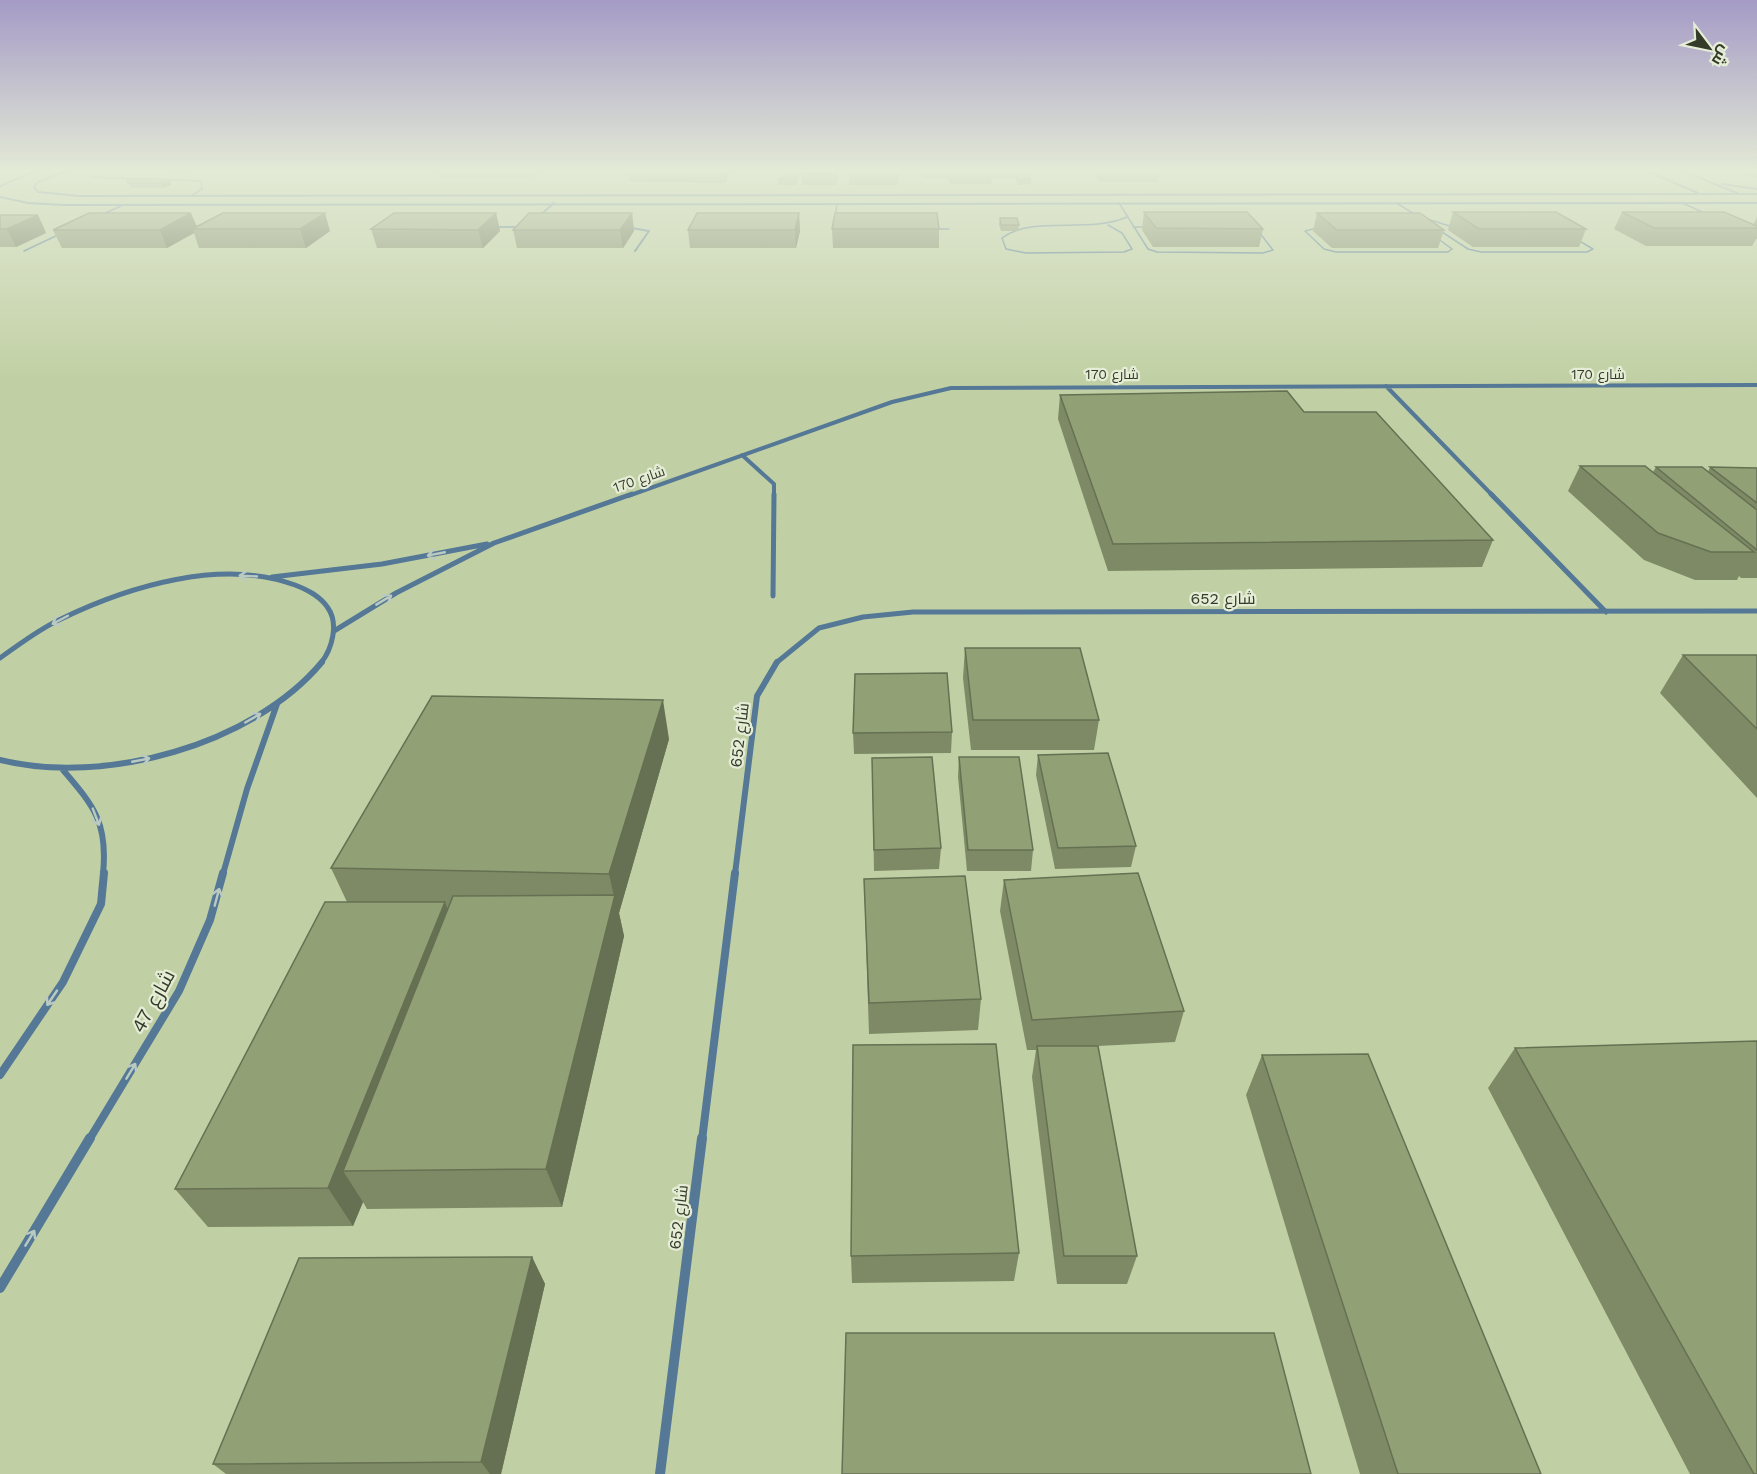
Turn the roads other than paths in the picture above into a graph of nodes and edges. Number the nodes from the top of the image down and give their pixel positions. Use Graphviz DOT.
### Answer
graph roads {
  1 [pos="46,241"];
  2 [pos="642,241"];
  3 [pos="1003,241"];
  4 [pos="1127,241"];
  5 [pos="1142,241"];
  6 [pos="1267,241"];
  7 [pos="1315,241"];
  8 [pos="1441,241"];
  9 [pos="1455,241"];
  10 [pos="1579,241"];
  11 [pos="24,251"];
  12 [pos="635,251"];
  13 [pos="1757,385"];
  14 [pos="1386,386"];
  15 [pos="742,455"];
  16 [pos="494,543"];
  17 [pos="267,577"];
  18 [pos="773,596"];
  19 [pos="1757,611"];
  20 [pos="1606,612"];
  21 [pos="334,631"];
  22 [pos="0,658"];
  23 [pos="277,704"];
  24 [pos="0,760"];
  25 [pos="63,770"];
  26 [pos="0,1075"];
  27 [pos="0,1288"];
  28 [pos="660,1474"];
  1 -- 11 [label="lane"];
  2 -- 12 [label="street"];
  3 -- 4 [label="lane"];
  5 -- 6 [label="lane"];
  7 -- 8 [label="lane"];
  9 -- 10 [label="lane"];
  13 -- 14 [label="street, شارع 170"];
  14 -- 15 [label="street, شارع 170"];
  14 -- 20 [label="street"];
  15 -- 16 [label="street, شارع 170"];
  15 -- 18 [label="street"];
  16 -- 17 [label="street, شارع 170, one-way"];
  21 -- 16 [label="street, شارع 170, one-way"];
  17 -- 21 [label="street"];
  17 -- 22 [label="street, one-way"];
  19 -- 20 [label="street, شارع 652"];
  20 -- 28 [label="street, شارع 652"];
  21 -- 23 [label="street"];
  25 -- 23 [label="street, one-way"];
  27 -- 23 [label="street, شارع 47, one-way"];
  24 -- 25 [label="street"];
  25 -- 26 [label="street, one-way"];
}
